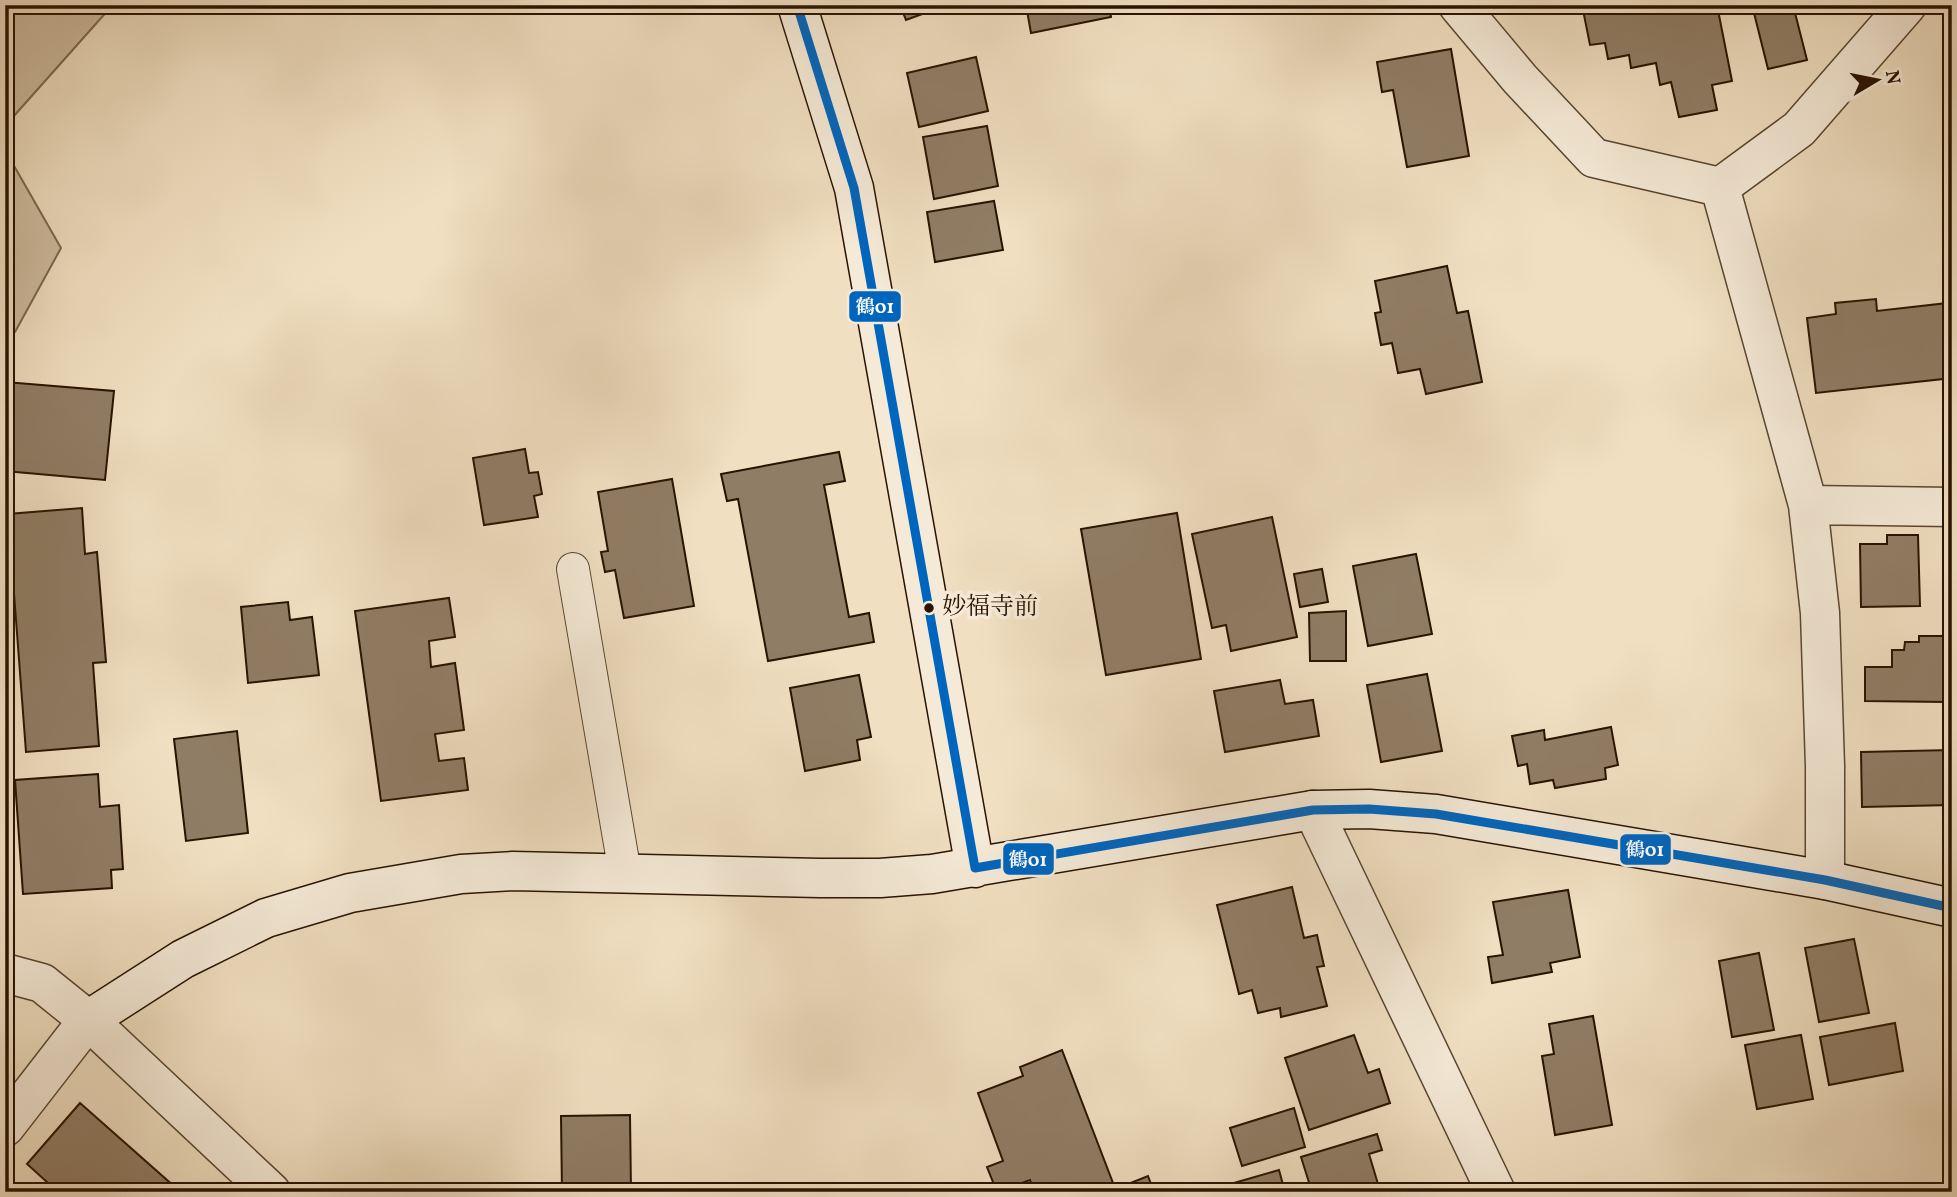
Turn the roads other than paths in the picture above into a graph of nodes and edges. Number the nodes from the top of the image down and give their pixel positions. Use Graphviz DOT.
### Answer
graph roads {
  1 [pos="797,5"];
  2 [pos="1458,5"];
  3 [pos="1907,5"];
  4 [pos="1720,187"];
  5 [pos="1808,505"];
  6 [pos="1952,507"];
  7 [pos="573,569"];
  8 [pos="1313,810"];
  9 [pos="975,868"];
  10 [pos="625,873"];
  11 [pos="1825,880"];
  12 [pos="1952,908"];
  13 [pos="5,973"];
  14 [pos="88,1020"];
  15 [pos="5,1127"];
  16 [pos="271,1192"];
  17 [pos="1496,1192"];
  1 -- 9 [label="street"];
  2 -- 4 [label="street"];
  3 -- 4 [label="street"];
  4 -- 5 [label="street"];
  5 -- 6 [label="street"];
  5 -- 11 [label="street"];
  7 -- 10 [label="lane"];
  8 -- 9 [label="street"];
  8 -- 11 [label="street"];
  8 -- 17 [label="street"];
  9 -- 10 [label="street"];
  10 -- 14 [label="street"];
  11 -- 12 [label="street"];
  13 -- 14 [label="street"];
  14 -- 15 [label="street"];
  14 -- 16 [label="street"];
}
